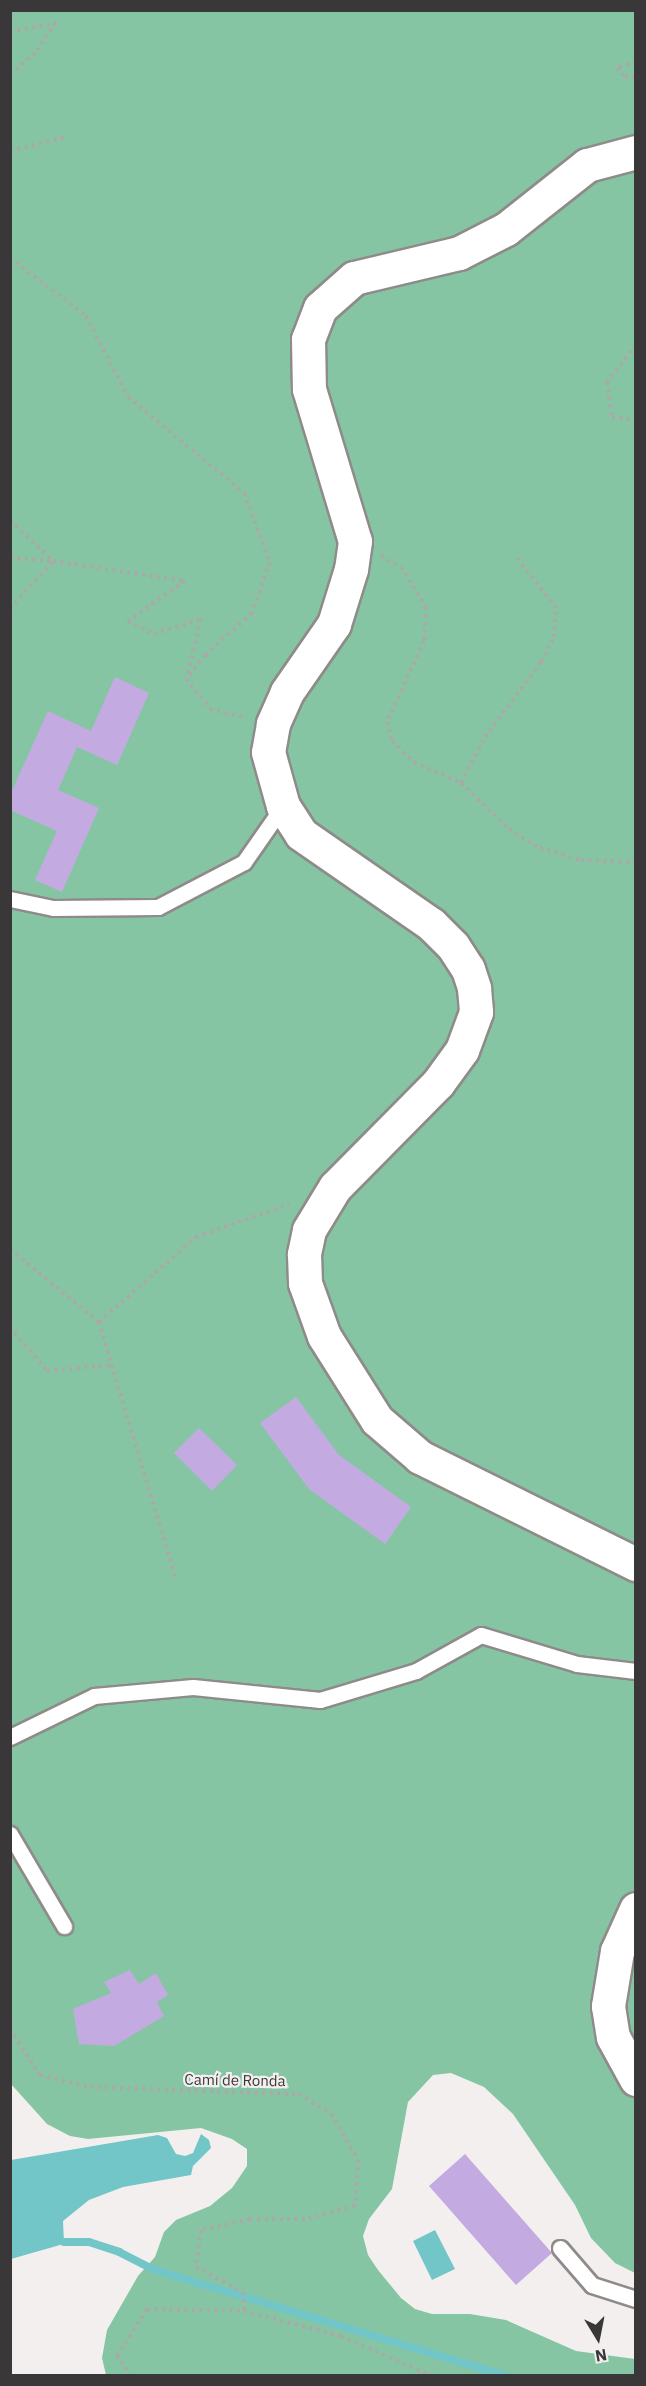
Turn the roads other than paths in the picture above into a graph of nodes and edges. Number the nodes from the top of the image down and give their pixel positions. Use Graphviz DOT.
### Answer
graph roads {
  1 [pos="636,152"];
  2 [pos="283,806"];
  3 [pos="10,899"];
  4 [pos="636,1564"];
  5 [pos="636,1671"];
  6 [pos="10,1737"];
  7 [pos="10,1834"];
  8 [pos="636,1909"];
  9 [pos="64,1926"];
  10 [pos="636,2079"];
  11 [pos="560,2248"];
  12 [pos="636,2299"];
  1 -- 2 [label="street"];
  2 -- 3 [label="lane"];
  2 -- 4 [label="street"];
  5 -- 6 [label="lane"];
  7 -- 9 [label="lane"];
  8 -- 10 [label="street"];
  11 -- 12 [label="lane"];
}
